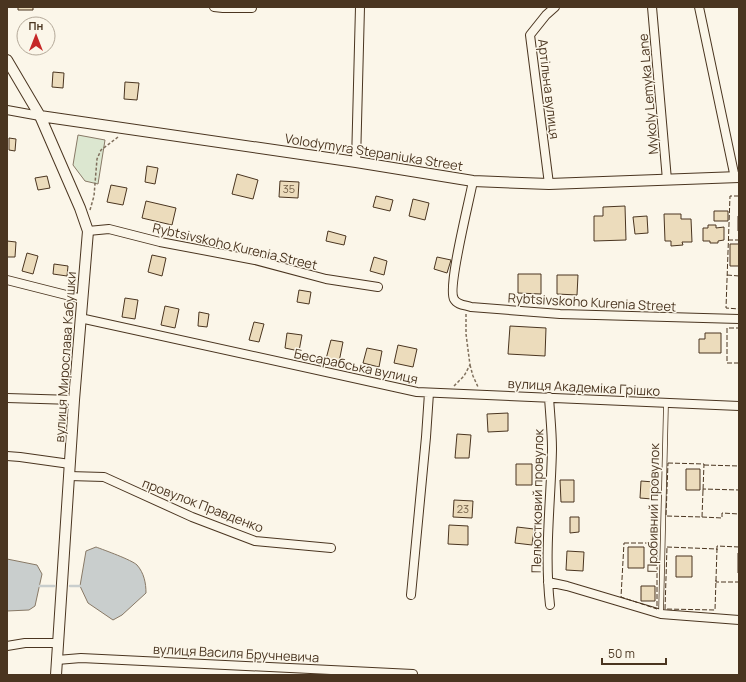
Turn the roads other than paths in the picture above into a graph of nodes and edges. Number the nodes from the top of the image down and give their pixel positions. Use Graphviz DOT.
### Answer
graph roads {
  1 [pos="214,7"];
  2 [pos="360,7"];
  3 [pos="555,7"];
  4 [pos="652,7"];
  5 [pos="699,7"];
  6 [pos="252,8"];
  7 [pos="7,60"];
  8 [pos="7,110"];
  9 [pos="40,116"];
  10 [pos="356,162"];
  11 [pos="737,178"];
  12 [pos="667,180"];
  13 [pos="474,181"];
  14 [pos="549,184"];
  15 [pos="88,231"];
  16 [pos="7,280"];
  17 [pos="378,287"];
  18 [pos="82,299"];
  19 [pos="80,318"];
  20 [pos="739,319"];
  21 [pos="429,393"];
  22 [pos="549,397"];
  23 [pos="7,398"];
  24 [pos="74,400"];
  25 [pos="666,403"];
  26 [pos="739,406"];
  27 [pos="7,456"];
  28 [pos="70,464"];
  29 [pos="70,476"];
  30 [pos="331,548"];
  31 [pos="548,582"];
  32 [pos="411,595"];
  33 [pos="550,605"];
  34 [pos="661,614"];
  35 [pos="739,620"];
  36 [pos="58,642"];
  37 [pos="7,646"];
  38 [pos="57,660"];
  39 [pos="413,674"];
  40 [pos="56,675"];
  1 -- 6 [label="street"];
  2 -- 10 [label="street"];
  3 -- 14 [label="street, Артільна вулиця"];
  4 -- 12 [label="street, Mykoly Lemyka Lane"];
  5 -- 11 [label="street"];
  7 -- 9 [label="street, вулиця Мирослава Кабушки"];
  8 -- 9 [label="street, Volodymyra Stepaniuka Street"];
  9 -- 10 [label="street, Volodymyra Stepaniuka Street"];
  9 -- 15 [label="street, вулиця Мирослава Кабушки"];
  10 -- 13 [label="street, Volodymyra Stepaniuka Street"];
  11 -- 12 [label="street, Volodymyra Stepaniuka Street"];
  12 -- 14 [label="street, Volodymyra Stepaniuka Street"];
  13 -- 14 [label="street, Volodymyra Stepaniuka Street"];
  13 -- 20 [label="street, Rybtsivskoho Kurenia Street"];
  15 -- 17 [label="street, Rybtsivskoho Kurenia Street"];
  15 -- 18 [label="street, вулиця Мирослава Кабушки"];
  16 -- 18 [label="street"];
  18 -- 19 [label="street, вулиця Мирослава Кабушки"];
  19 -- 21 [label="street, Бесарабська вулиця"];
  19 -- 24 [label="street, вулиця Мирослава Кабушки"];
  21 -- 22 [label="street, вулиця Академіка Грішко"];
  21 -- 32 [label="street, Бесарабська вулиця"];
  22 -- 25 [label="street, вулиця Академіка Грішко"];
  22 -- 31 [label="street, Пелюстковий провулок"];
  23 -- 24 [label="street"];
  24 -- 28 [label="street, вулиця Мирослава Кабушки"];
  25 -- 26 [label="street, вулиця Академіка Грішко"];
  25 -- 34 [label="lane, Пробивний провулок"];
  27 -- 28 [label="street"];
  28 -- 29 [label="street, вулиця Мирослава Кабушки"];
  29 -- 30 [label="street, провулок Правденко"];
  29 -- 36 [label="street, вулиця Мирослава Кабушки"];
  31 -- 33 [label="street, Пелюстковий провулок"];
  31 -- 34 [label="street"];
  34 -- 35 [label="street"];
  36 -- 37 [label="street"];
  36 -- 38 [label="street, вулиця Мирослава Кабушки"];
  38 -- 39 [label="street, вулиця Василя Бручневича"];
  38 -- 40 [label="street, вулиця Мирослава Кабушки"];
}
